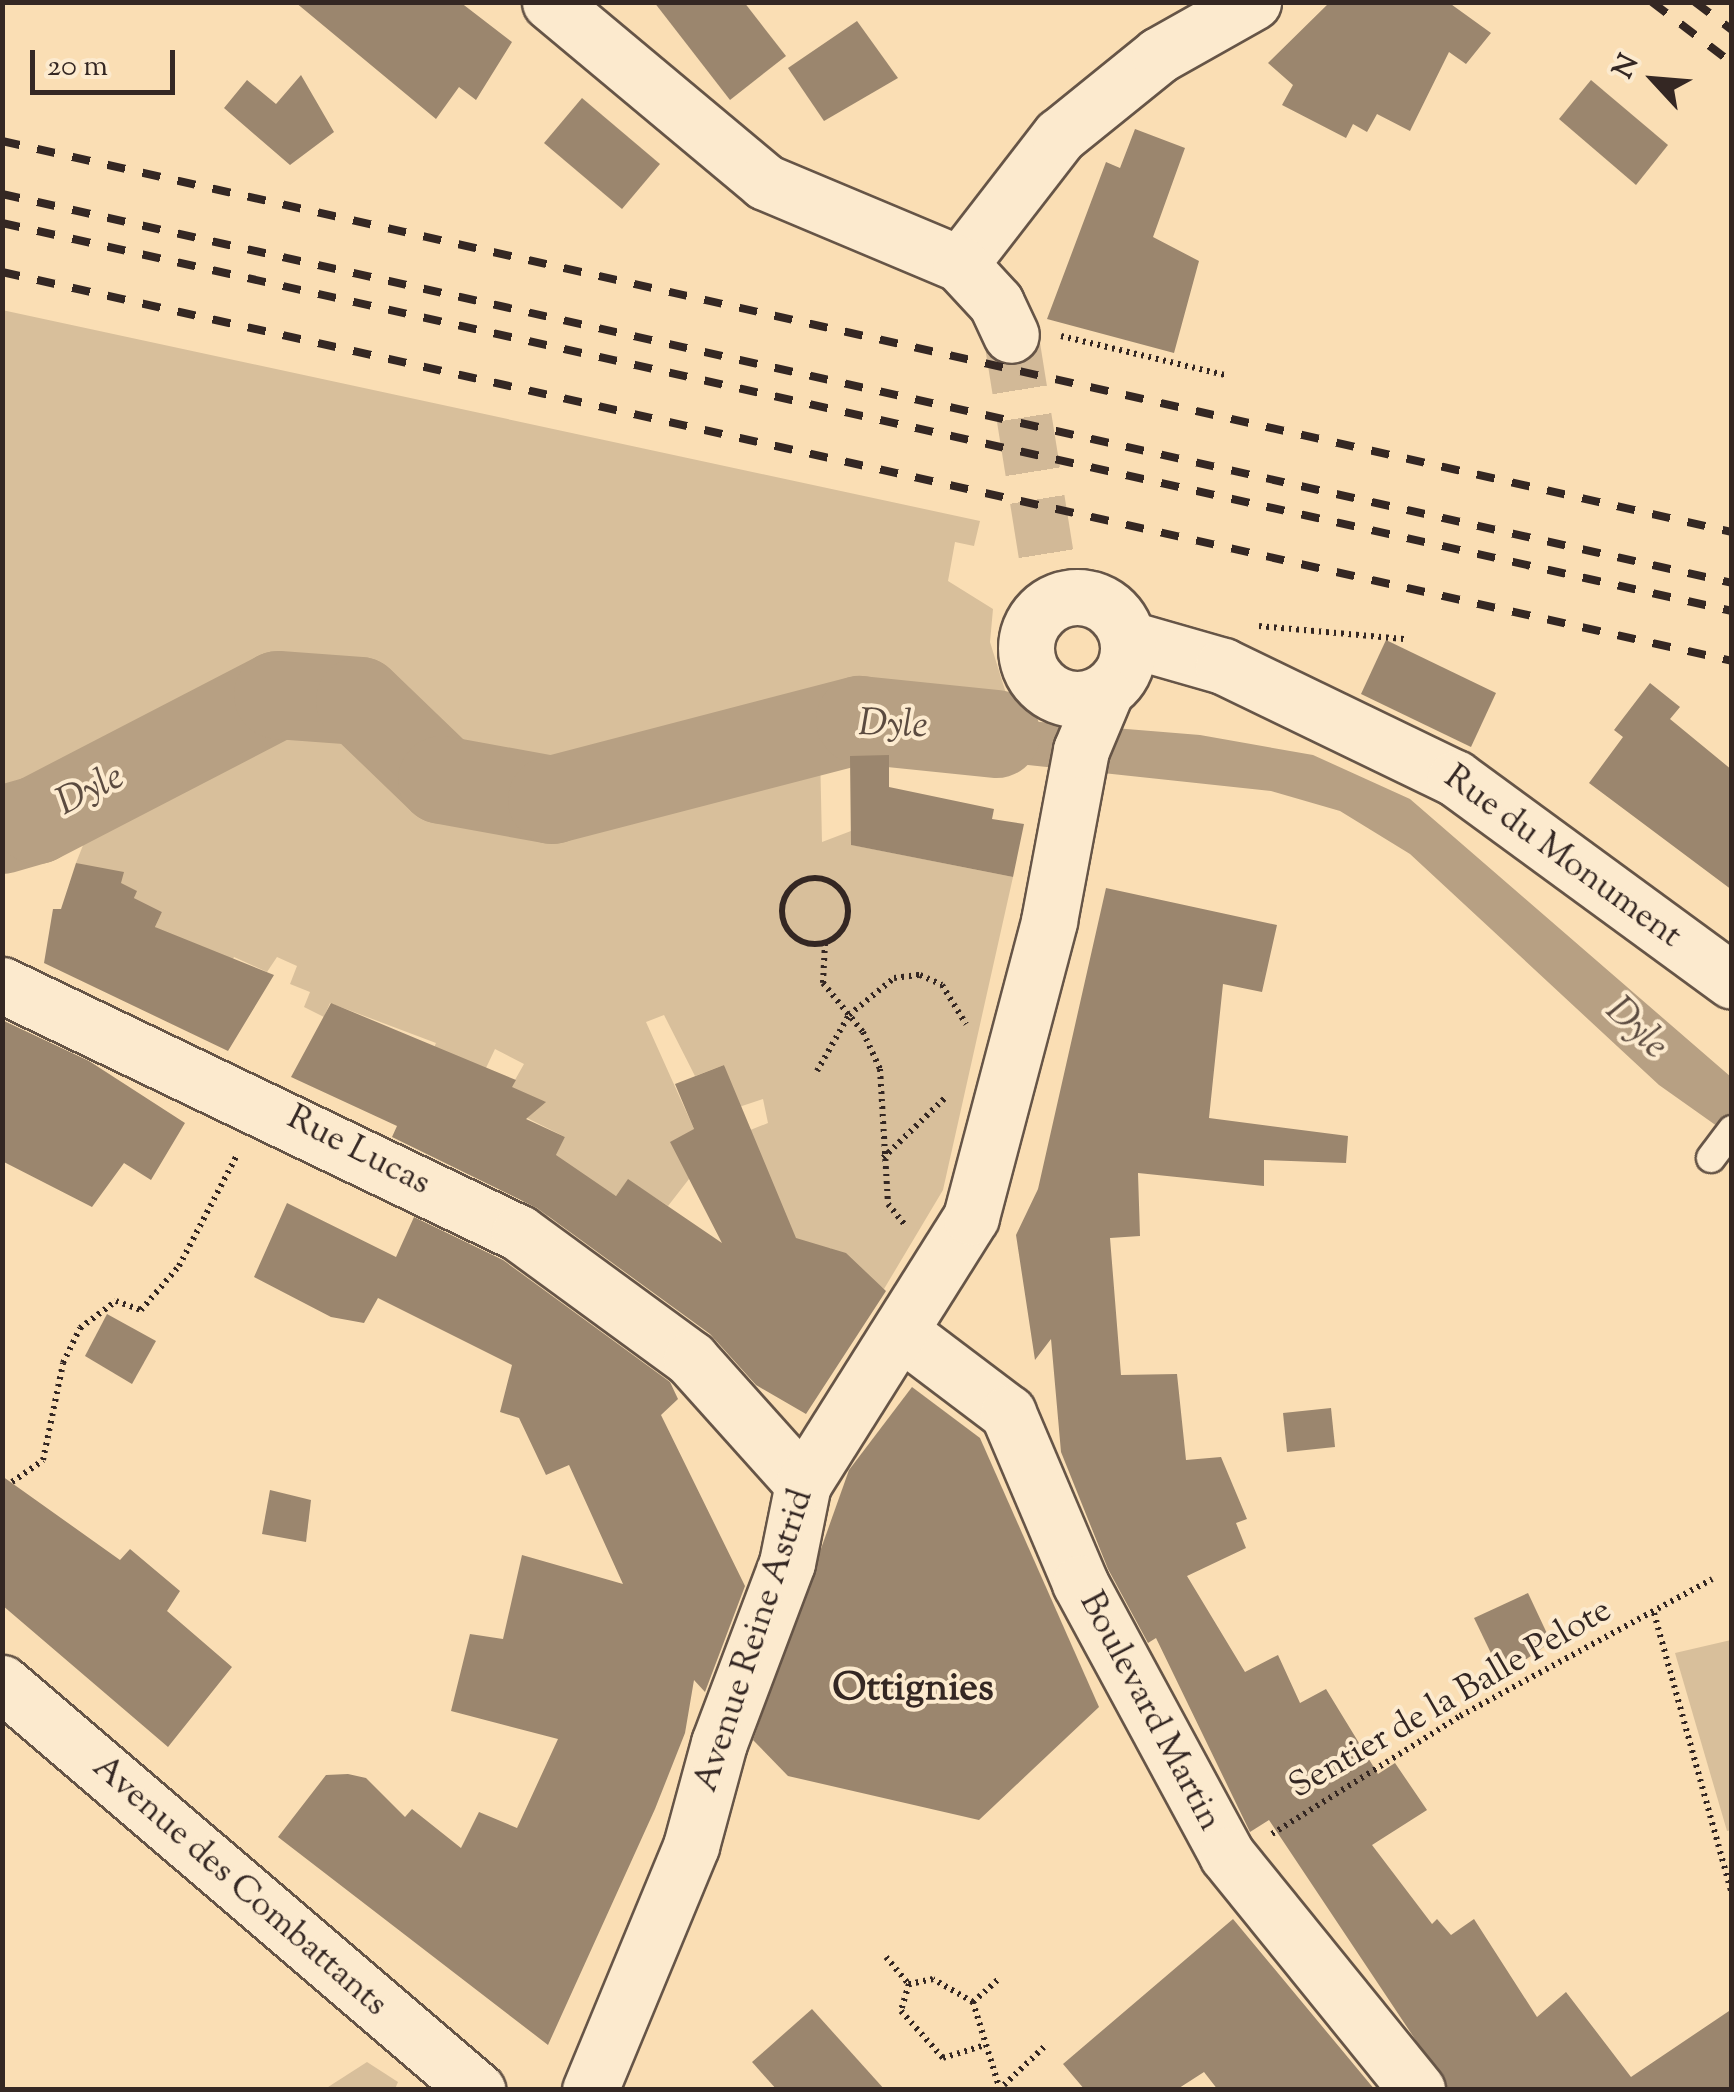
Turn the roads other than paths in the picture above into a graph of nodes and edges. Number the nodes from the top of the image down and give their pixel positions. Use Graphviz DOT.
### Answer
graph roads {
  1 [pos="550,2"];
  2 [pos="1253,2"];
  3 [pos="960,264"];
  4 [pos="1011,330"];
  5 [pos="1277,696"];
  6 [pos="1092,710"];
  7 [pos="1732,981"];
  8 [pos="2,986"];
  9 [pos="1732,1130"];
  10 [pos="1711,1158"];
  11 [pos="901,1332"];
  12 [pos="803,1484"];
  13 [pos="2,1683"];
  14 [pos="477,2090"];
  15 [pos="590,2090"];
  16 [pos="1418,2090"];
  1 -- 3 [label="street"];
  2 -- 3 [label="street"];
  3 -- 4 [label="street"];
  5 -- 6 [label="street, Rue du Monument"];
  5 -- 6 [label="street, Rue du Monument"];
  5 -- 7 [label="street, Rue du Monument"];
  6 -- 6 [label="street"];
  6 -- 11 [label="street, Avenue Reine Astrid"];
  8 -- 12 [label="street, Rue Lucas"];
  9 -- 10 [label="lane"];
  11 -- 12 [label="street, Avenue Reine Astrid"];
  11 -- 16 [label="street, Boulevard Martin"];
  12 -- 15 [label="street, Avenue Reine Astrid"];
  13 -- 14 [label="street, Avenue des Combattants"];
}
